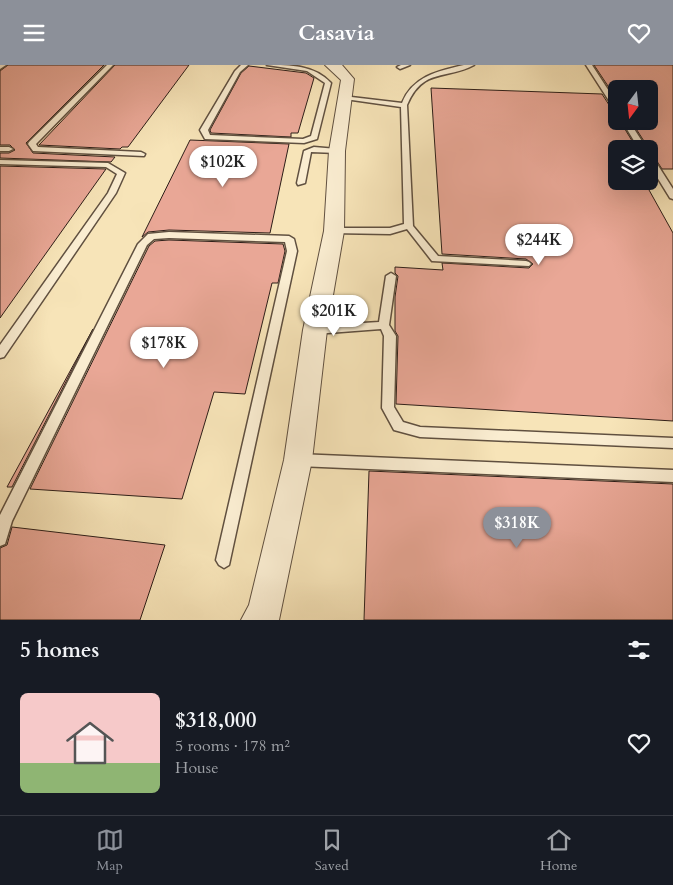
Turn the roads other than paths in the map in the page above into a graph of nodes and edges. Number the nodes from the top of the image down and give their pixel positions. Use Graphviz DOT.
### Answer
graph roads {
  1 [pos="110,65"];
  2 [pos="245,65"];
  3 [pos="270,65"];
  4 [pos="331,65"];
  5 [pos="407,65"];
  6 [pos="471,65"];
  7 [pos="589,65"];
  8 [pos="400,67"];
  9 [pos="608,95"];
  10 [pos="345,97"];
  11 [pos="404,105"];
  12 [pos="0,149"];
  13 [pos="9,149"];
  14 [pos="337,151"];
  15 [pos="141,154"];
  16 [pos="0,162"];
  17 [pos="658,172"];
  18 [pos="301,183"];
  19 [pos="673,195"];
  20 [pos="409,225"];
  21 [pos="334,231"];
  22 [pos="526,265"];
  23 [pos="391,276"];
  24 [pos="384,325"];
  25 [pos="315,330"];
  26 [pos="0,354"];
  27 [pos="673,443"];
  28 [pos="298,460"];
  29 [pos="673,476"];
  30 [pos="0,539"];
  31 [pos="224,560"];
  32 [pos="259,620"];
  1 -- 15 [label="lane"];
  2 -- 3 [label="lane"];
  4 -- 10 [label="street"];
  5 -- 8 [label="lane"];
  6 -- 11 [label="lane"];
  7 -- 9 [label="lane"];
  10 -- 11 [label="lane"];
  10 -- 14 [label="street"];
  11 -- 20 [label="lane"];
  12 -- 13 [label="lane"];
  14 -- 18 [label="lane"];
  14 -- 21 [label="street"];
  16 -- 26 [label="lane"];
  17 -- 19 [label="lane"];
  20 -- 21 [label="lane"];
  20 -- 22 [label="lane"];
  21 -- 25 [label="street"];
  23 -- 24 [label="lane"];
  24 -- 25 [label="lane"];
  24 -- 27 [label="lane"];
  25 -- 28 [label="street"];
  28 -- 29 [label="lane"];
  28 -- 32 [label="street"];
  30 -- 31 [label="lane"];
}
